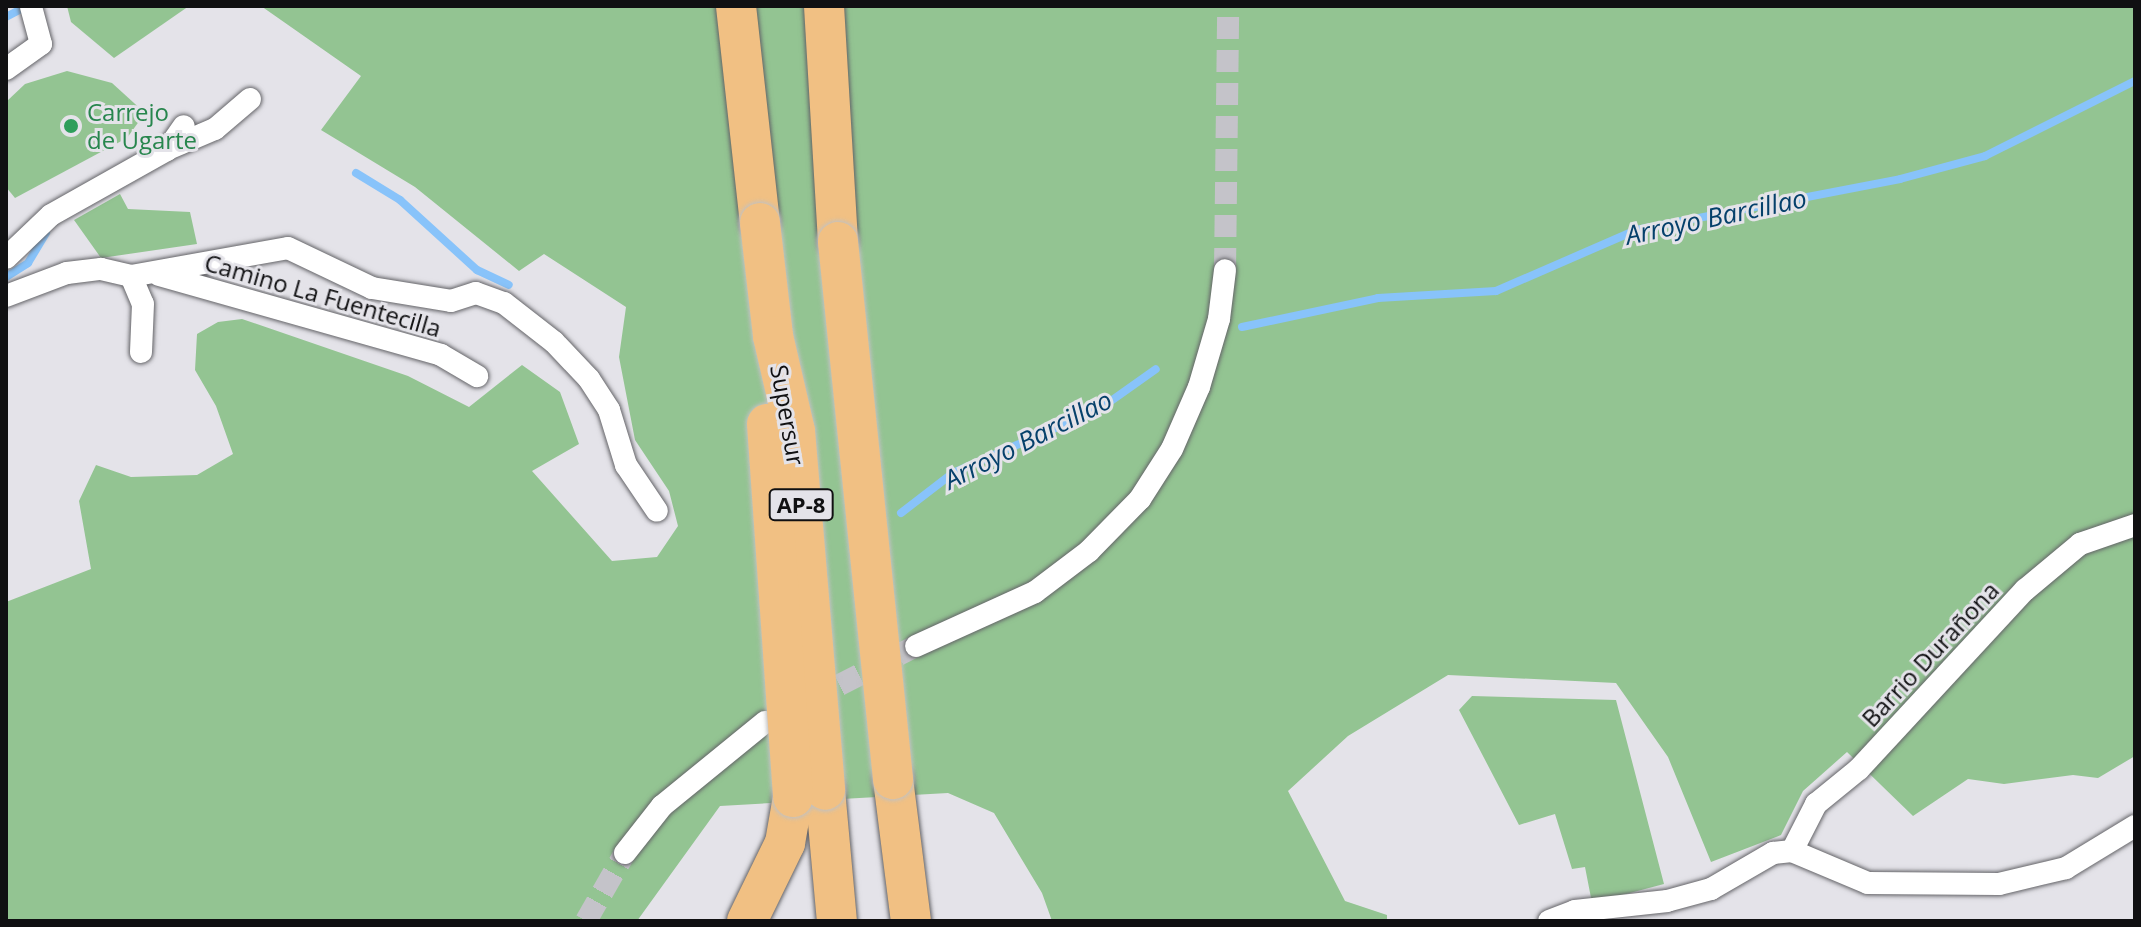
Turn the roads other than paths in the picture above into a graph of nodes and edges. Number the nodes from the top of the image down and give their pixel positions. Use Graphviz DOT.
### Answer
graph roads {
  1 [pos="736,6"];
  2 [pos="824,6"];
  3 [pos="31,11"];
  4 [pos="6,69"];
  5 [pos="250,99"];
  6 [pos="184,126"];
  7 [pos="167,150"];
  8 [pos="6,258"];
  9 [pos="1225,270"];
  10 [pos="141,274"];
  11 [pos="6,296"];
  12 [pos="141,352"];
  13 [pos="477,376"];
  14 [pos="657,511"];
  15 [pos="2135,525"];
  16 [pos="916,646"];
  17 [pos="765,722"];
  18 [pos="809,794"];
  19 [pos="2135,826"];
  20 [pos="1792,851"];
  21 [pos="625,853"];
  22 [pos="747,921"];
  23 [pos="837,921"];
  24 [pos="911,921"];
  25 [pos="1549,921"];
  1 -- 18 [label="highway, Supersur / AP-8, bridge"];
  2 -- 24 [label="highway, AP-8, bridge"];
  3 -- 4 [label="street"];
  5 -- 7 [label="street"];
  6 -- 7 [label="street"];
  7 -- 8 [label="street"];
  9 -- 16 [label="street"];
  10 -- 11 [label="street"];
  10 -- 12 [label="street"];
  10 -- 13 [label="street, Camino La Fuentecilla"];
  10 -- 14 [label="street"];
  15 -- 20 [label="street, Barrio Durañona"];
  17 -- 21 [label="street"];
  18 -- 22 [label="highway, AP-8"];
  18 -- 23 [label="highway, AP-8"];
  19 -- 20 [label="street"];
  20 -- 25 [label="street"];
}
